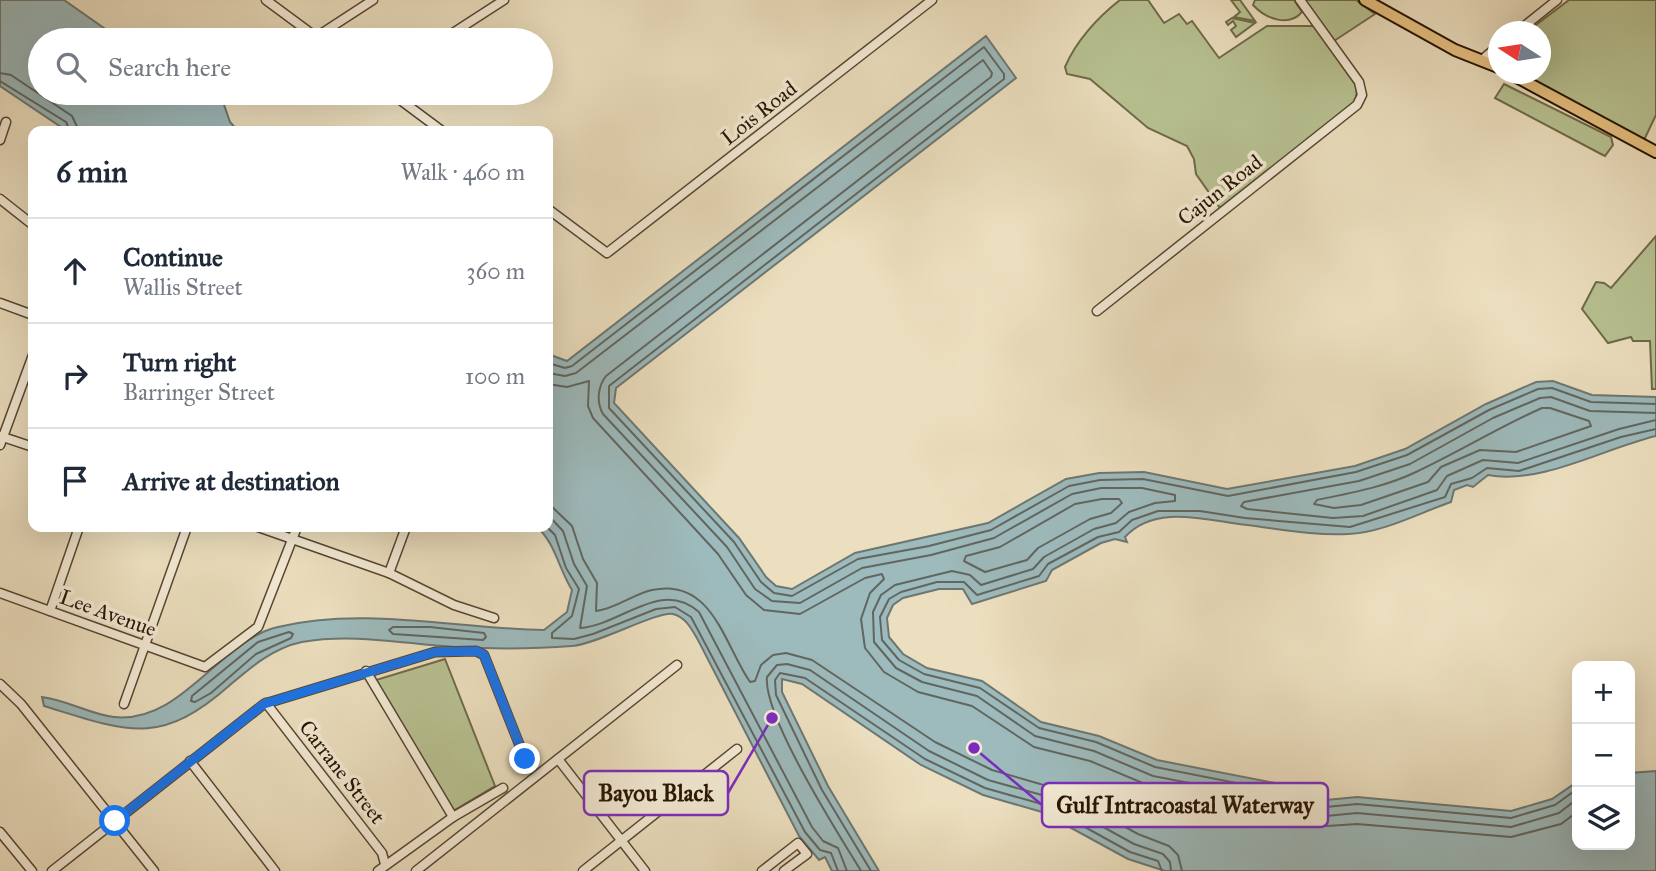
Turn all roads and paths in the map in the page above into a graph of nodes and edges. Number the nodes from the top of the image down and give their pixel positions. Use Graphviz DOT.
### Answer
graph roads {
  1 [pos="266,0"];
  2 [pos="373,0"];
  3 [pos="504,0"];
  4 [pos="932,0"];
  5 [pos="1300,0"];
  6 [pos="1365,0"];
  7 [pos="1557,0"];
  8 [pos="1531,21"];
  9 [pos="304,28"];
  10 [pos="332,28"];
  11 [pos="461,28"];
  12 [pos="1488,55"];
  13 [pos="1483,59"];
  14 [pos="1488,62"];
  15 [pos="1530,84"];
  16 [pos="407,105"];
  17 [pos="6,122"];
  18 [pos="435,126"];
  19 [pos="0,140"];
  20 [pos="1656,152"];
  21 [pos="0,199"];
  22 [pos="553,213"];
  23 [pos="28,221"];
  24 [pos="0,303"];
  25 [pos="1097,311"];
  26 [pos="28,313"];
  27 [pos="28,368"];
  28 [pos="1,440"];
  29 [pos="28,446"];
  30 [pos="77,532"];
  31 [pos="185,532"];
  32 [pos="272,532"];
  33 [pos="295,532"];
  34 [pos="404,532"];
  35 [pos="292,539"];
  36 [pos="389,573"];
  37 [pos="0,593"];
  38 [pos="50,611"];
  39 [pos="494,618"];
  40 [pos="146,645"];
  41 [pos="677,665"];
  42 [pos="366,671"];
  43 [pos="0,684"];
  44 [pos="266,703"];
  45 [pos="124,704"];
  46 [pos="737,749"];
  47 [pos="525,759"];
  48 [pos="558,759"];
  49 [pos="190,761"];
  50 [pos="503,788"];
  51 [pos="453,817"];
  52 [pos="115,821"];
  53 [pos="0,832"];
  54 [pos="621,841"];
  55 [pos="386,864"];
  56 [pos="421,869"];
  57 [pos="32,871"];
  58 [pos="52,871"];
  59 [pos="154,871"];
  60 [pos="275,871"];
  61 [pos="378,871"];
  62 [pos="583,871"];
  63 [pos="645,871"];
  64 [pos="762,871"];
  65 [pos="784,871"];
  1 -- 9 [label="street"];
  2 -- 10 [label="street"];
  3 -- 11 [label="street"];
  4 -- 22 [label="street, Lois Road"];
  5 -- 25 [label="street, Cajun Road"];
  6 -- 13 [label="main road"];
  7 -- 8 [label="street"];
  12 -- 13 [label="street"];
  13 -- 14 [label="main road"];
  15 -- 20 [label="main road"];
  16 -- 18 [label="street"];
  17 -- 19 [label="street"];
  21 -- 23 [label="street"];
  24 -- 26 [label="street"];
  27 -- 28 [label="street"];
  28 -- 29 [label="street"];
  30 -- 38 [label="street"];
  31 -- 40 [label="street"];
  32 -- 35 [label="street"];
  33 -- 35 [label="street"];
  34 -- 36 [label="street"];
  35 -- 36 [label="street"];
  35 -- 40 [label="street, Lee Avenue"];
  36 -- 39 [label="street"];
  37 -- 38 [label="street, Lee Avenue"];
  38 -- 40 [label="street, Lee Avenue"];
  40 -- 45 [label="street"];
  41 -- 48 [label="street"];
  42 -- 44 [label="street"];
  42 -- 47 [label="street"];
  42 -- 51 [label="street"];
  43 -- 52 [label="street"];
  44 -- 49 [label="street"];
  44 -- 55 [label="street, Carrane Street"];
  46 -- 54 [label="street"];
  48 -- 54 [label="street"];
  48 -- 56 [label="street"];
  49 -- 52 [label="street"];
  49 -- 60 [label="street"];
  50 -- 51 [label="street"];
  51 -- 55 [label="street"];
  52 -- 58 [label="street"];
  52 -- 59 [label="street"];
  53 -- 57 [label="street"];
  54 -- 62 [label="street"];
  54 -- 63 [label="street"];
  55 -- 61 [label="street"];
  64 -- 65 [label="street"];
}
